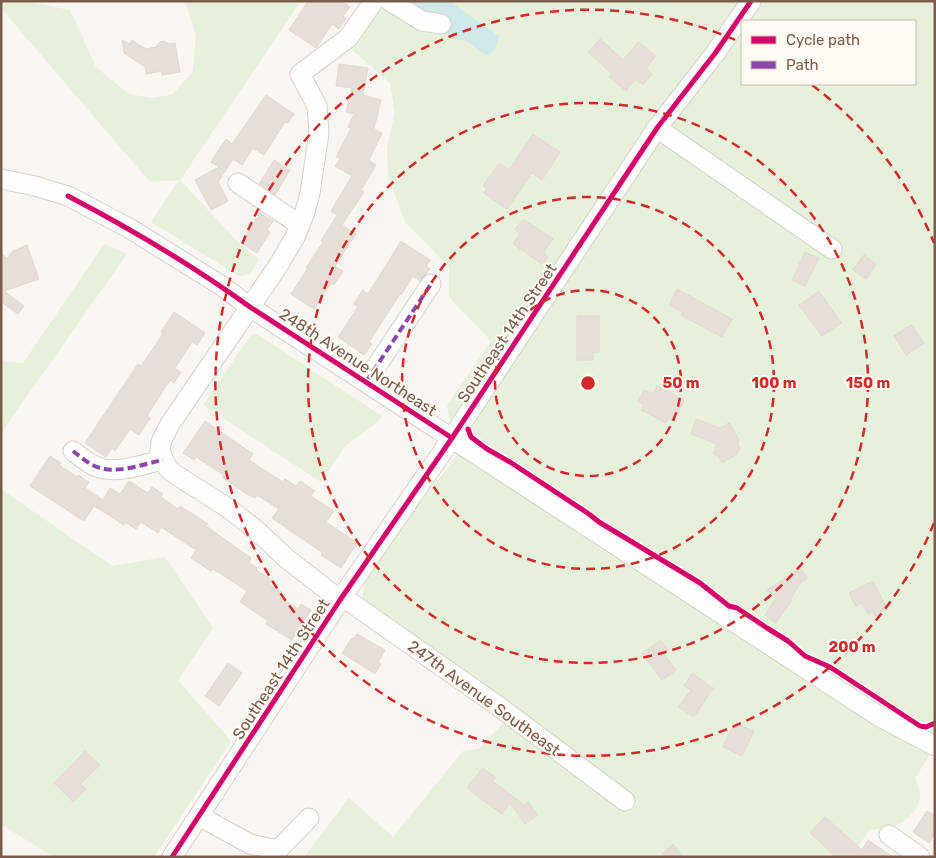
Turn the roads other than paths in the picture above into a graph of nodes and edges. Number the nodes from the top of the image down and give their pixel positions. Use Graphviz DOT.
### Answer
graph roads {
  1 [pos="374,1"];
  2 [pos="390,1"];
  3 [pos="751,1"];
  4 [pos="441,24"];
  5 [pos="657,128"];
  6 [pos="1,179"];
  7 [pos="238,183"];
  8 [pos="300,225"];
  9 [pos="832,249"];
  10 [pos="431,284"];
  11 [pos="250,307"];
  12 [pos="366,382"];
  13 [pos="452,438"];
  14 [pos="73,451"];
  15 [pos="163,460"];
  16 [pos="342,599"];
  17 [pos="934,744"];
  18 [pos="625,801"];
  19 [pos="199,816"];
  20 [pos="308,818"];
  21 [pos="889,835"];
  22 [pos="172,857"];
  23 [pos="920,857"];
  1 -- 8 [label="street"];
  2 -- 4 [label="street"];
  3 -- 5 [label="street, Southeast 14th Street"];
  5 -- 9 [label="street"];
  5 -- 13 [label="street, Southeast 14th Street"];
  6 -- 11 [label="street, 248th Avenue Northeast"];
  7 -- 8 [label="street"];
  8 -- 11 [label="street"];
  10 -- 12 [label="street"];
  11 -- 12 [label="street, 248th Avenue Northeast"];
  11 -- 15 [label="street"];
  12 -- 13 [label="street, 248th Avenue Northeast"];
  13 -- 16 [label="street, Southeast 14th Street"];
  13 -- 17 [label="street, 248th Avenue Northeast"];
  14 -- 15 [label="street"];
  15 -- 16 [label="street, 247th Avenue Southeast"];
  16 -- 18 [label="street, 247th Avenue Southeast"];
  16 -- 19 [label="street, Southeast 14th Street"];
  19 -- 20 [label="street"];
  19 -- 22 [label="street, Southeast 14th Street"];
  21 -- 23 [label="street"];
}
